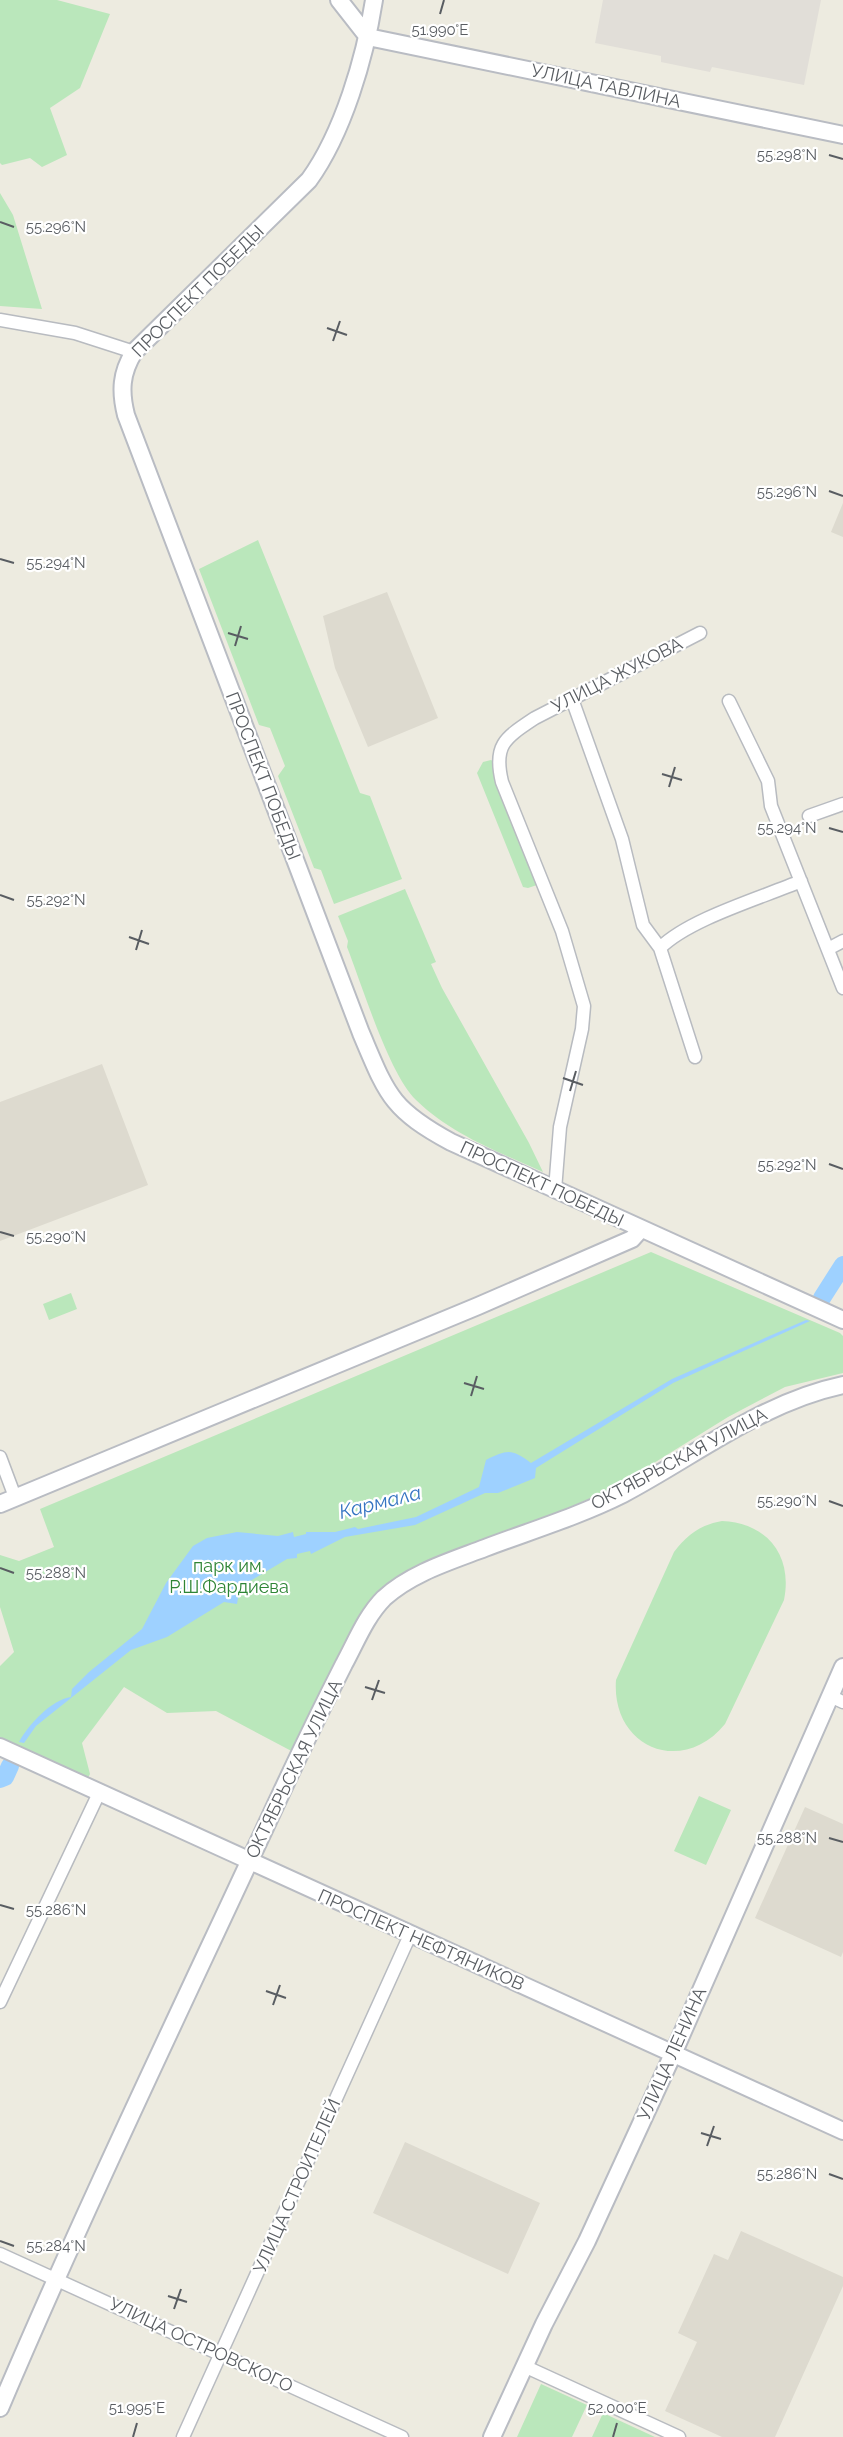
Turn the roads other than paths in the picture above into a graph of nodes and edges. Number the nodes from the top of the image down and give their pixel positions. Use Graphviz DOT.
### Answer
graph roads {
  1 [pos="339,0"];
  2 [pos="374,0"];
  3 [pos="368,37"];
  4 [pos="843,135"];
  5 [pos="0,321"];
  6 [pos="134,352"];
  7 [pos="700,633"];
  8 [pos="572,699"];
  9 [pos="729,701"];
  10 [pos="843,804"];
  11 [pos="809,816"];
  12 [pos="801,881"];
  13 [pos="843,940"];
  14 [pos="660,948"];
  15 [pos="828,949"];
  16 [pos="843,988"];
  17 [pos="695,1057"];
  18 [pos="555,1190"];
  19 [pos="641,1229"];
  20 [pos="843,1320"];
  21 [pos="843,1385"];
  22 [pos="0,1457"];
  23 [pos="8,1500"];
  24 [pos="843,1667"];
  25 [pos="837,1699"];
  26 [pos="0,1747"];
  27 [pos="99,1793"];
  28 [pos="249,1861"];
  29 [pos="410,1935"];
  30 [pos="0,2002"];
  31 [pos="673,2054"];
  32 [pos="843,2131"];
  33 [pos="0,2254"];
  34 [pos="55,2278"];
  35 [pos="221,2354"];
  36 [pos="524,2366"];
  37 [pos="0,2408"];
  38 [pos="183,2437"];
  39 [pos="402,2437"];
  40 [pos="492,2437"];
  41 [pos="679,2437"];
  1 -- 3 [label="main road"];
  2 -- 3 [label="main road, ПРОСПЕКТ ПОБЕДЫ"];
  3 -- 4 [label="main road, УЛИЦА ТАВЛИНА"];
  3 -- 6 [label="main road, ПРОСПЕКТ ПОБЕДЫ"];
  5 -- 6 [label="street"];
  6 -- 18 [label="main road, ПРОСПЕКТ ПОБЕДЫ"];
  7 -- 8 [label="street, УЛИЦА ЖУКОВА"];
  8 -- 14 [label="street"];
  8 -- 18 [label="street, УЛИЦА ЖУКОВА"];
  9 -- 12 [label="street"];
  10 -- 11 [label="street"];
  12 -- 14 [label="street"];
  12 -- 15 [label="street"];
  13 -- 15 [label="street"];
  14 -- 17 [label="street"];
  15 -- 16 [label="street"];
  18 -- 19 [label="main road, ПРОСПЕКТ ПОБЕДЫ"];
  19 -- 20 [label="main road, ПРОСПЕКТ ПОБЕДЫ"];
  19 -- 23 [label="main road"];
  21 -- 28 [label="main road, ОКТЯБРЬСКАЯ УЛИЦА"];
  22 -- 23 [label="street"];
  24 -- 25 [label="main road, УЛИЦА ЛЕНИНА"];
  25 -- 31 [label="main road, УЛИЦА ЛЕНИНА"];
  26 -- 27 [label="main road, ПРОСПЕКТ НЕФТЯНИКОВ"];
  27 -- 28 [label="main road, ПРОСПЕКТ НЕФТЯНИКОВ"];
  27 -- 30 [label="street"];
  28 -- 29 [label="main road, ПРОСПЕКТ НЕФТЯНИКОВ"];
  28 -- 34 [label="main road, ОКТЯБРЬСКАЯ УЛИЦА"];
  29 -- 31 [label="main road, ПРОСПЕКТ НЕФТЯНИКОВ"];
  29 -- 35 [label="street, УЛИЦА СТРОИТЕЛЕЙ"];
  31 -- 32 [label="main road, ПРОСПЕКТ НЕФТЯНИКОВ"];
  31 -- 36 [label="main road, УЛИЦА ЛЕНИНА"];
  33 -- 34 [label="street, УЛИЦА ОСТРОВСКОГО"];
  34 -- 35 [label="street, УЛИЦА ОСТРОВСКОГО"];
  34 -- 37 [label="main road, ОКТЯБРЬСКАЯ УЛИЦА"];
  35 -- 38 [label="street, УЛИЦА СТРОИТЕЛЕЙ"];
  35 -- 39 [label="street, УЛИЦА ОСТРОВСКОГО"];
  36 -- 40 [label="main road, УЛИЦА ЛЕНИНА"];
  36 -- 41 [label="street"];
}
